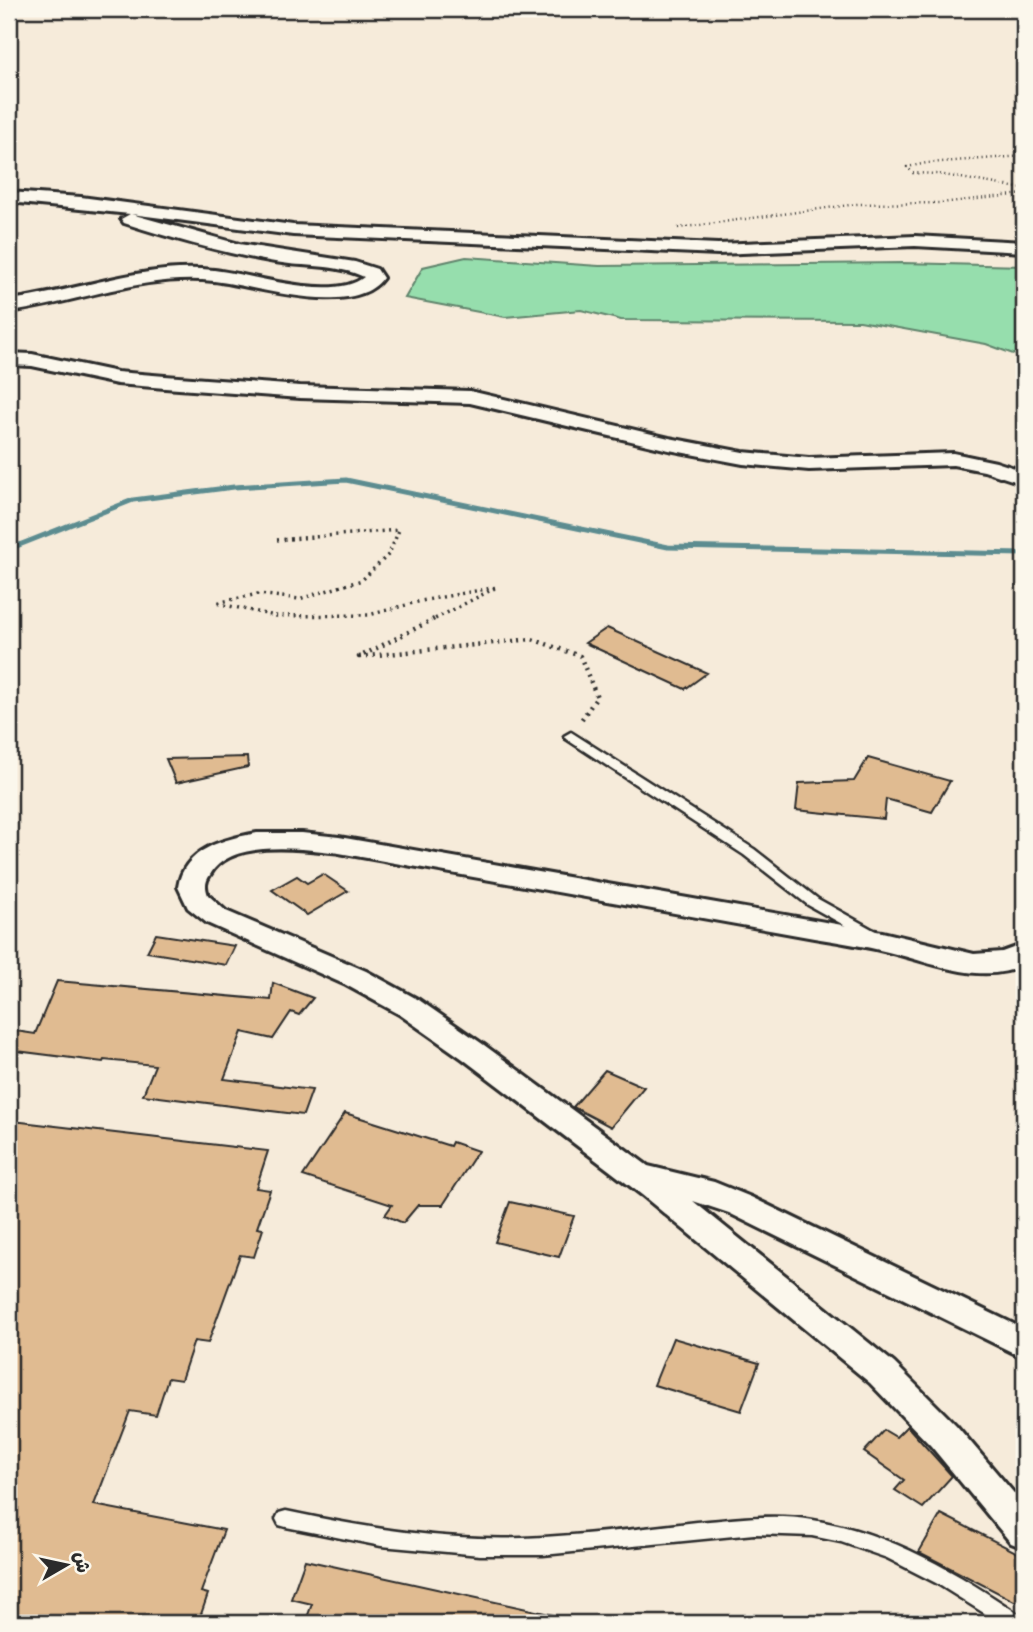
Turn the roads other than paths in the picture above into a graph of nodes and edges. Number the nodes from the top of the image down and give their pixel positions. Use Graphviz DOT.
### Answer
graph roads {
  1 [pos="9,197"];
  2 [pos="103,207"];
  3 [pos="1024,247"];
  4 [pos="9,306"];
  5 [pos="9,359"];
  6 [pos="1024,478"];
  7 [pos="571,736"];
  8 [pos="885,942"];
  9 [pos="1024,953"];
  10 [pos="643,1177"];
  11 [pos="1024,1344"];
  12 [pos="286,1519"];
  13 [pos="1024,1532"];
  14 [pos="1016,1623"];
  1 -- 2 [label="street"];
  2 -- 3 [label="street"];
  2 -- 4 [label="street"];
  5 -- 6 [label="street"];
  7 -- 8 [label="lane"];
  8 -- 9 [label="street"];
  8 -- 10 [label="street"];
  10 -- 11 [label="street"];
  10 -- 13 [label="street"];
  12 -- 14 [label="lane"];
}
